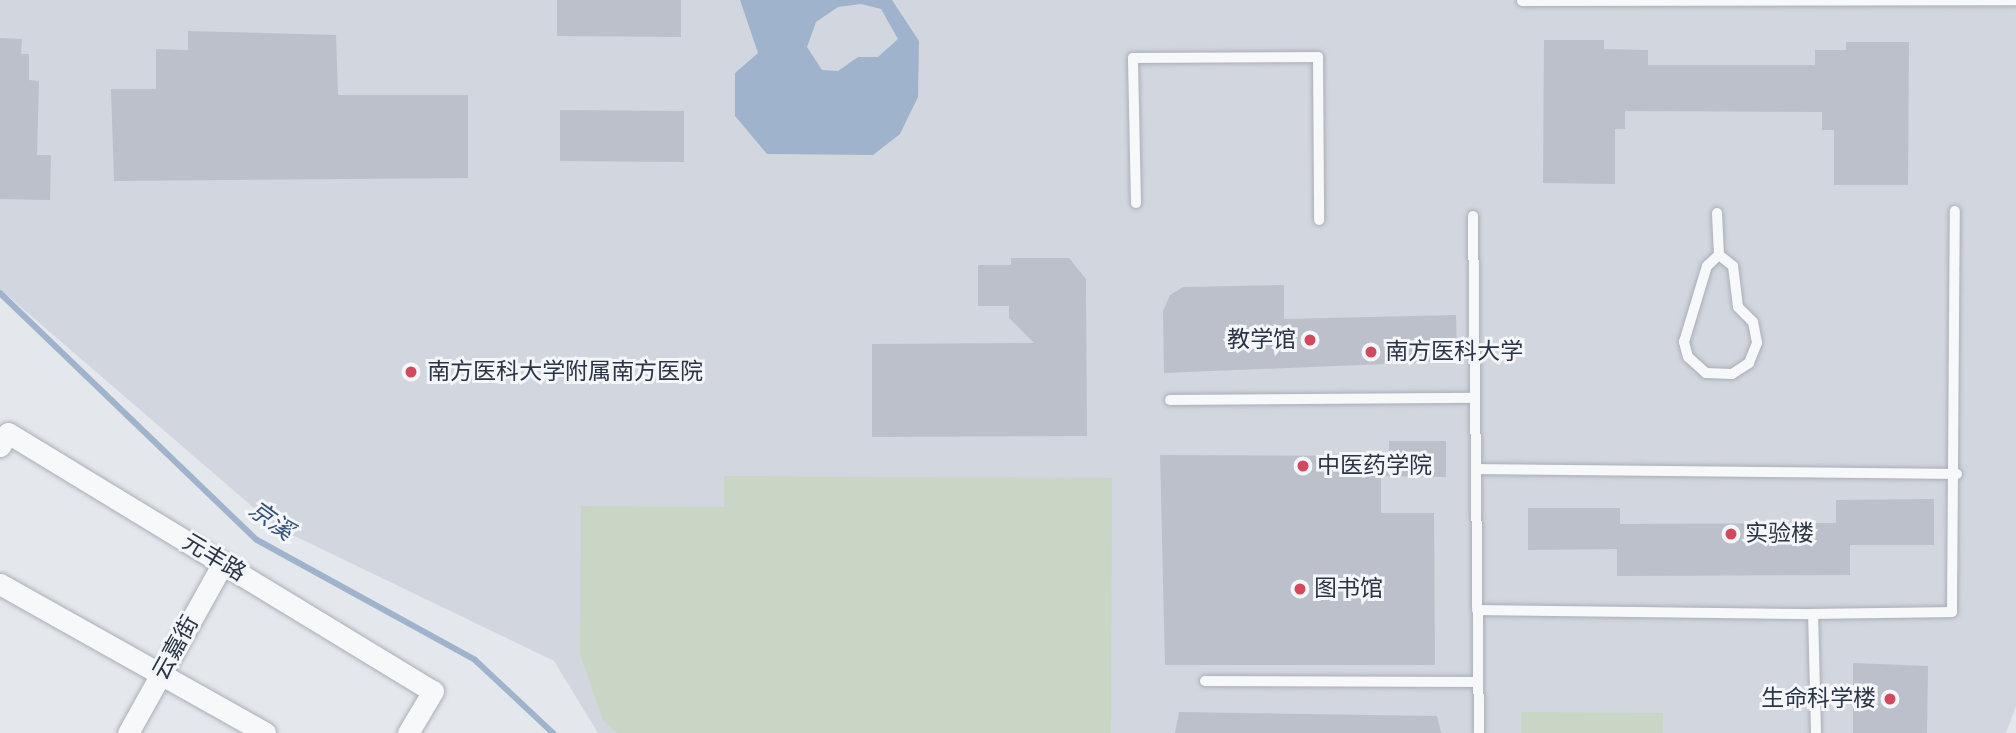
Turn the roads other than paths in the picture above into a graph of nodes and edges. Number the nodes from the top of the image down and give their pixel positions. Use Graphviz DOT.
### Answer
graph roads {
  1 [pos="2016,0"];
  2 [pos="1522,1"];
  3 [pos="1136,203"];
  4 [pos="1955,211"];
  5 [pos="1717,214"];
  6 [pos="1473,216"];
  7 [pos="1319,220"];
  8 [pos="1719,255"];
  9 [pos="1475,398"];
  10 [pos="1170,400"];
  11 [pos="0,446"];
  12 [pos="1476,469"];
  13 [pos="1957,474"];
  14 [pos="223,563"];
  15 [pos="0,584"];
  16 [pos="1478,610"];
  17 [pos="1813,614"];
  18 [pos="161,675"];
  19 [pos="1205,681"];
  20 [pos="1478,682"];
  21 [pos="128,733"];
  22 [pos="265,733"];
  23 [pos="408,733"];
  24 [pos="1479,733"];
  25 [pos="1816,733"];
  1 -- 2 [label="lane"];
  3 -- 7 [label="lane"];
  4 -- 13 [label="lane"];
  5 -- 8 [label="lane"];
  6 -- 9 [label="lane"];
  8 -- 8 [label="lane"];
  9 -- 10 [label="lane"];
  9 -- 12 [label="lane"];
  11 -- 14 [label="street, 元丰路"];
  12 -- 13 [label="lane"];
  12 -- 16 [label="lane"];
  13 -- 17 [label="lane"];
  14 -- 18 [label="street, 云嘉街"];
  14 -- 23 [label="street, 元丰路"];
  15 -- 18 [label="street"];
  16 -- 17 [label="lane"];
  16 -- 20 [label="lane"];
  17 -- 25 [label="lane"];
  18 -- 21 [label="street, 云嘉街"];
  18 -- 22 [label="street"];
  19 -- 20 [label="lane"];
  20 -- 24 [label="lane"];
}
